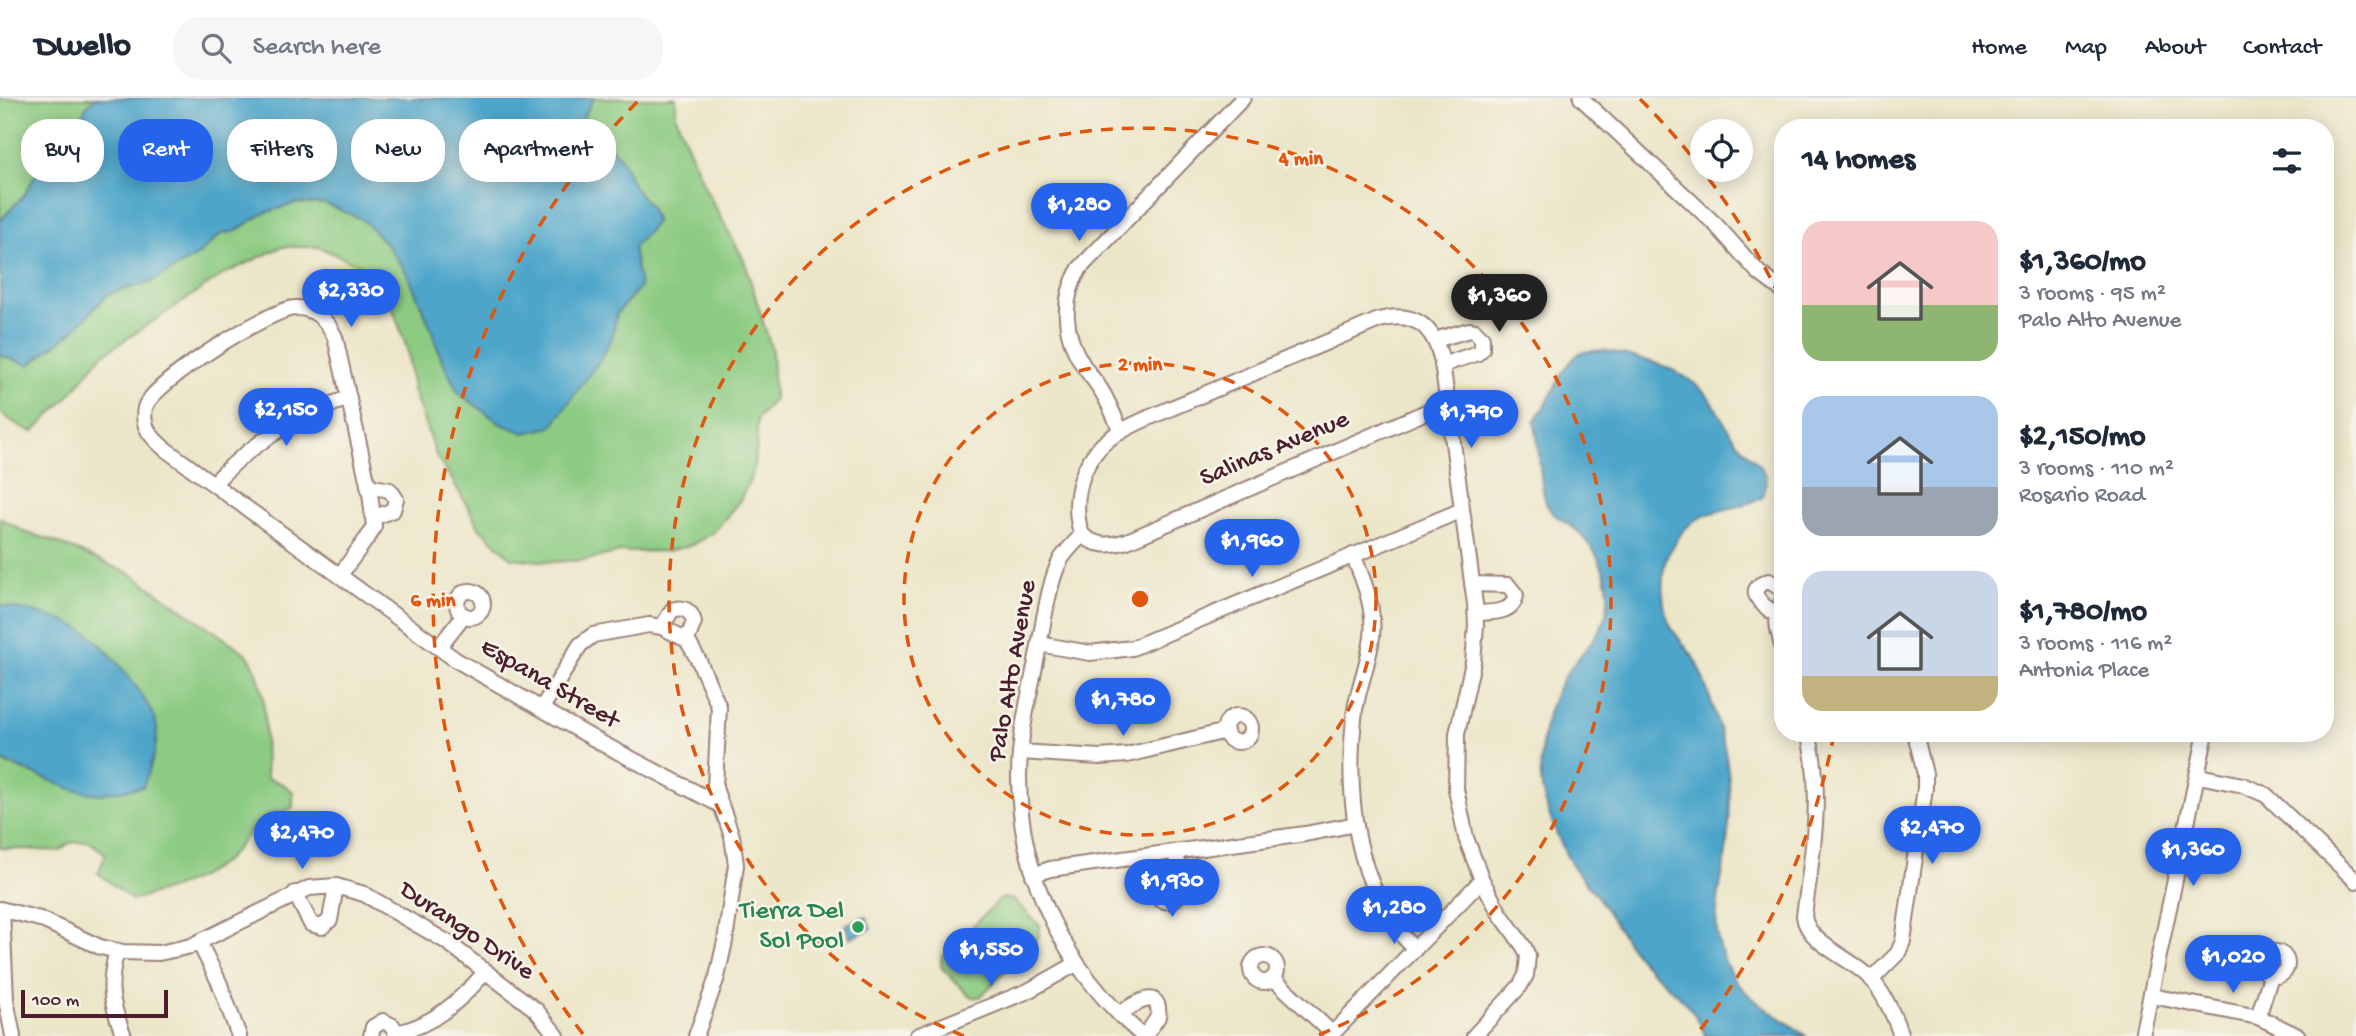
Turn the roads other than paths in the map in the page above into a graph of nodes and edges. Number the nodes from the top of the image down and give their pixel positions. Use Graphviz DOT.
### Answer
graph roads {
  1 [pos="1243,98"];
  2 [pos="1581,98"];
  3 [pos="1774,284"];
  4 [pos="1435,340"];
  5 [pos="1442,365"];
  6 [pos="349,398"];
  7 [pos="1447,403"];
  8 [pos="1121,432"];
  9 [pos="214,483"];
  10 [pos="368,486"];
  11 [pos="1462,510"];
  12 [pos="373,518"];
  13 [pos="1082,535"];
  14 [pos="1353,555"];
  15 [pos="340,575"];
  16 [pos="1472,584"];
  17 [pos="1774,590"];
  18 [pos="1774,602"];
  19 [pos="1476,613"];
  20 [pos="464,615"];
  21 [pos="662,627"];
  22 [pos="687,640"];
  23 [pos="1039,644"];
  24 [pos="439,647"];
  25 [pos="542,708"];
  26 [pos="1226,731"];
  27 [pos="1810,742"];
  28 [pos="1916,742"];
  29 [pos="2205,742"];
  30 [pos="1020,752"];
  31 [pos="2199,776"];
  32 [pos="720,804"];
  33 [pos="1356,824"];
  34 [pos="1176,853"];
  35 [pos="1150,856"];
  36 [pos="1033,875"];
  37 [pos="1482,880"];
  38 [pos="2356,881"];
  39 [pos="336,886"];
  40 [pos="295,893"];
  41 [pos="1,910"];
  42 [pos="199,942"];
  43 [pos="1415,949"];
  44 [pos="117,951"];
  45 [pos="1076,964"];
  46 [pos="486,971"];
  47 [pos="2271,976"];
  48 [pos="1273,978"];
  49 [pos="1871,980"];
  50 [pos="2152,996"];
  51 [pos="1119,1014"];
  52 [pos="2258,1017"];
  53 [pos="396,1035"];
  54 [pos="1331,1035"];
  55 [pos="13,1036"];
  56 [pos="124,1036"];
  57 [pos="239,1036"];
  58 [pos="371,1036"];
  59 [pos="557,1036"];
  60 [pos="696,1036"];
  61 [pos="917,1036"];
  62 [pos="1144,1036"];
  63 [pos="1474,1036"];
  64 [pos="1901,1036"];
  65 [pos="2142,1036"];
  66 [pos="2298,1036"];
  1 -- 8 [label="street"];
  2 -- 3 [label="street"];
  4 -- 5 [label="street"];
  4 -- 5 [label="street"];
  4 -- 8 [label="street"];
  5 -- 7 [label="street"];
  6 -- 9 [label="street"];
  6 -- 9 [label="street, Espana Street"];
  6 -- 10 [label="street"];
  7 -- 11 [label="street"];
  7 -- 13 [label="street, Salinas Avenue"];
  8 -- 13 [label="street"];
  9 -- 15 [label="street, Espana Street"];
  10 -- 12 [label="street"];
  10 -- 12 [label="street"];
  11 -- 14 [label="street"];
  11 -- 16 [label="street"];
  12 -- 15 [label="street"];
  13 -- 23 [label="street, Palo Alto Avenue"];
  14 -- 23 [label="street"];
  14 -- 33 [label="street"];
  15 -- 24 [label="street, Espana Street"];
  16 -- 19 [label="street"];
  16 -- 19 [label="street"];
  17 -- 18 [label="street"];
  19 -- 37 [label="street"];
  20 -- 24 [label="street"];
  21 -- 22 [label="street"];
  21 -- 22 [label="street"];
  21 -- 25 [label="street"];
  22 -- 32 [label="street"];
  23 -- 30 [label="street, Palo Alto Avenue"];
  24 -- 25 [label="street, Espana Street"];
  25 -- 32 [label="street, Espana Street"];
  26 -- 30 [label="street"];
  27 -- 49 [label="street"];
  28 -- 49 [label="street"];
  29 -- 31 [label="street"];
  30 -- 36 [label="street, Palo Alto Avenue"];
  31 -- 38 [label="street"];
  31 -- 50 [label="street"];
  32 -- 60 [label="street"];
  33 -- 34 [label="street"];
  33 -- 43 [label="street"];
  34 -- 35 [label="street"];
  34 -- 35 [label="street"];
  35 -- 36 [label="street"];
  36 -- 45 [label="street, Palo Alto Avenue"];
  37 -- 43 [label="street"];
  37 -- 63 [label="street"];
  39 -- 40 [label="street, Durango Drive"];
  39 -- 40 [label="street"];
  39 -- 46 [label="street, Durango Drive"];
  40 -- 42 [label="street, Durango Drive"];
  41 -- 44 [label="street, Durango Drive"];
  41 -- 55 [label="street"];
  42 -- 44 [label="street, Durango Drive"];
  42 -- 57 [label="street"];
  43 -- 54 [label="street"];
  44 -- 56 [label="street"];
  45 -- 51 [label="street, Palo Alto Avenue"];
  45 -- 61 [label="street"];
  46 -- 53 [label="street"];
  46 -- 59 [label="street, Durango Drive"];
  47 -- 52 [label="street"];
  48 -- 54 [label="street"];
  49 -- 64 [label="street"];
  50 -- 52 [label="street"];
  50 -- 65 [label="street"];
  51 -- 62 [label="street, Palo Alto Avenue"];
  51 -- 62 [label="street, Palo Alto Avenue"];
  52 -- 66 [label="street"];
  53 -- 58 [label="street"];
}
